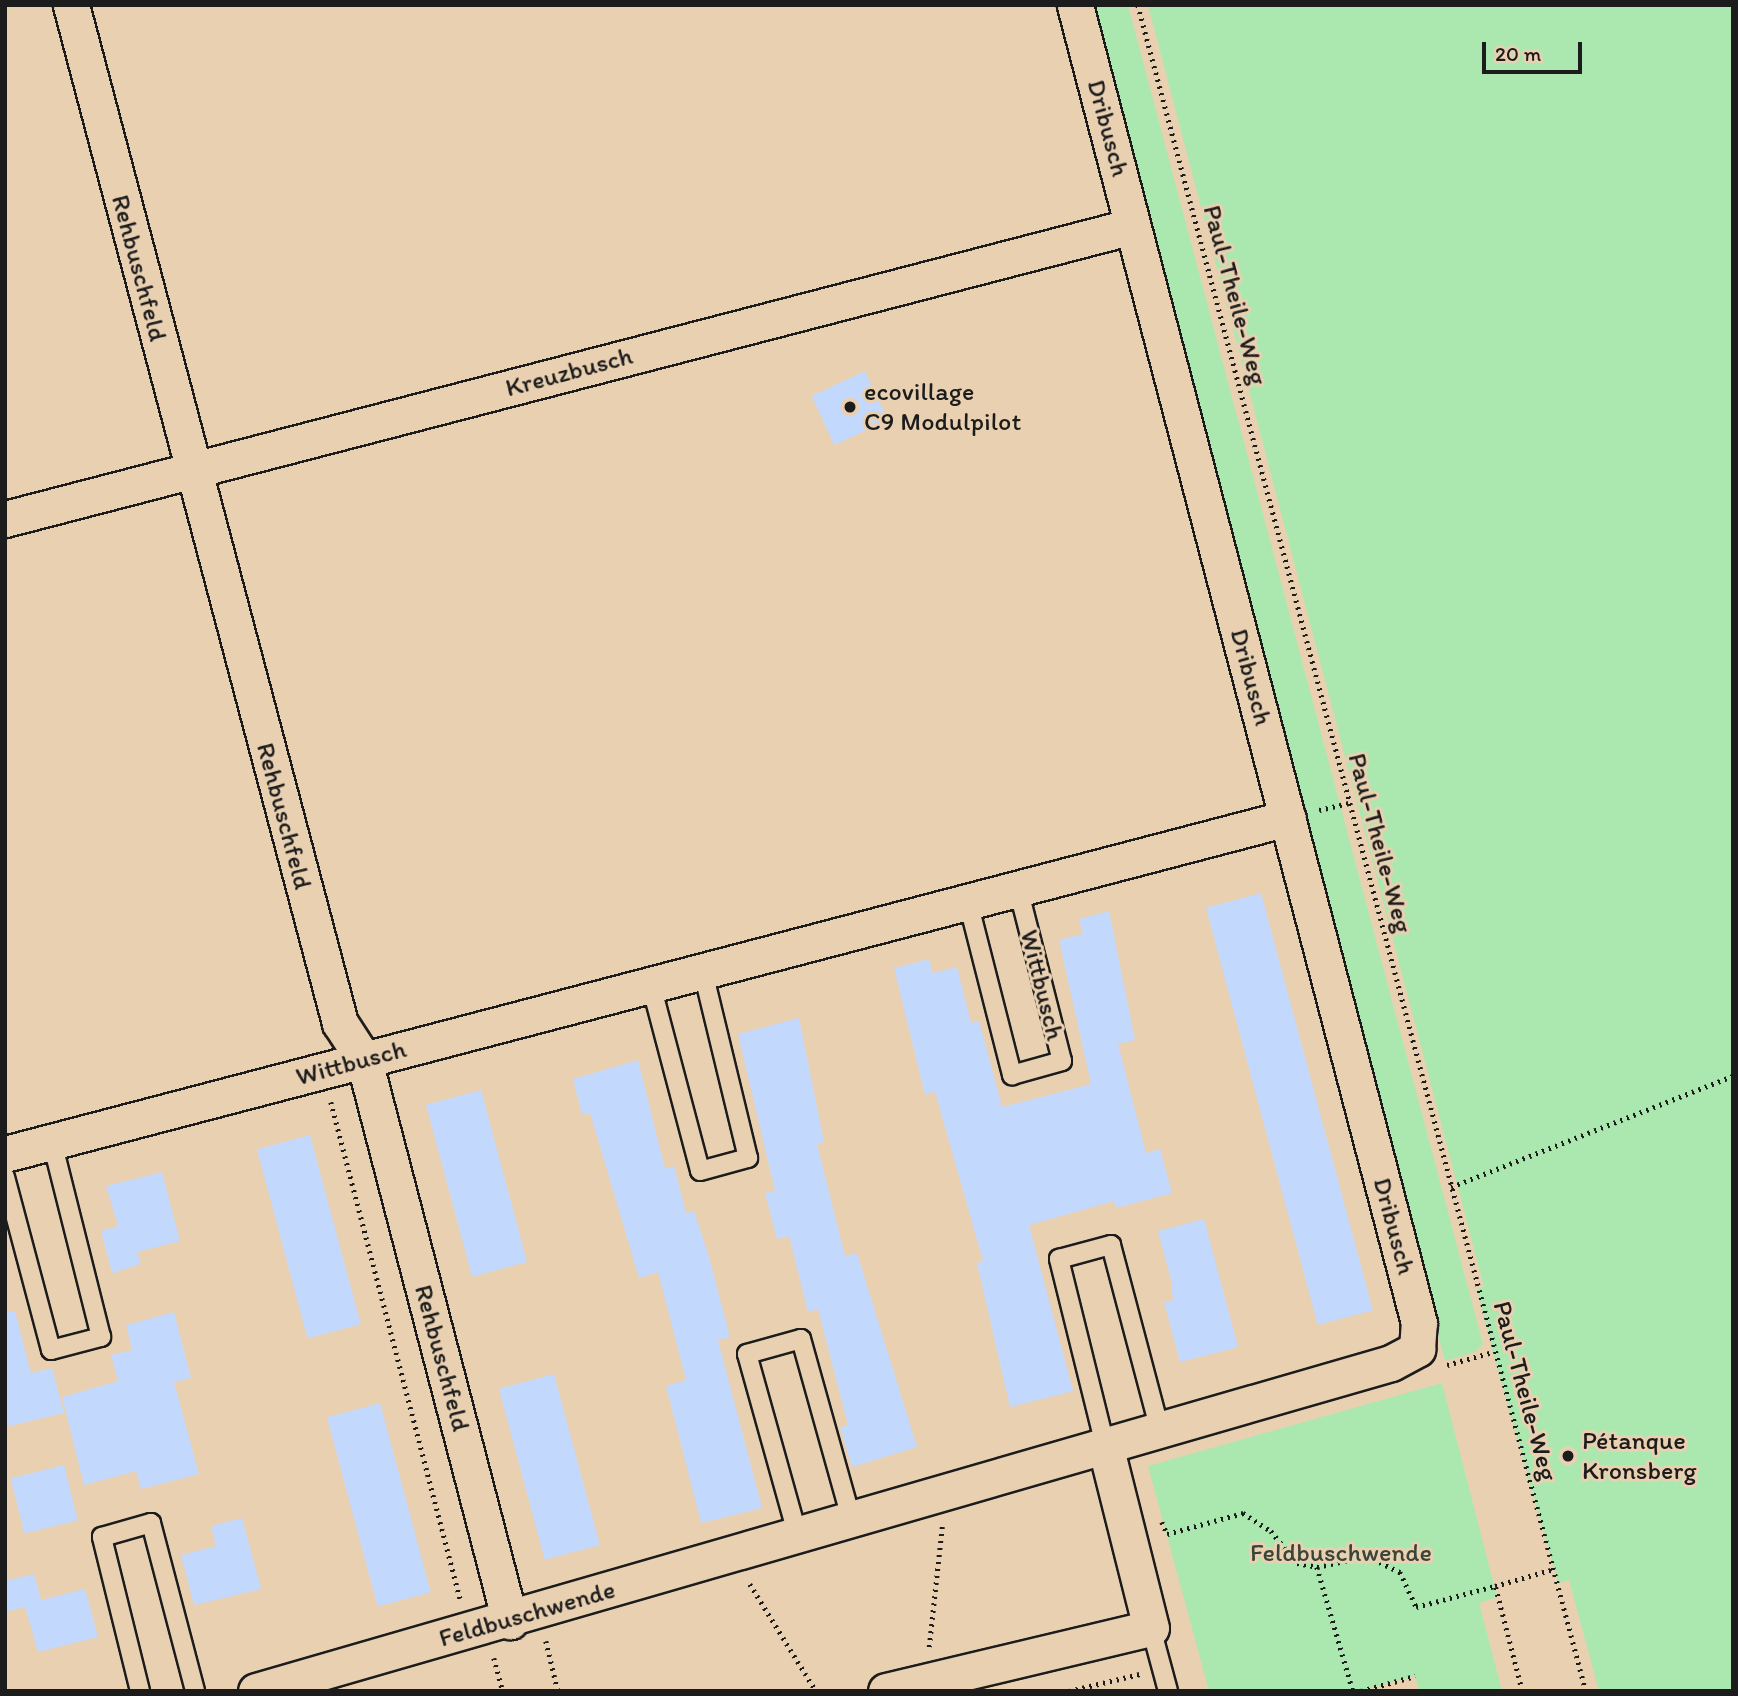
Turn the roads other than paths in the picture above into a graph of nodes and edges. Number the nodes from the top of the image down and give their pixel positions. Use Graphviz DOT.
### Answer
graph roads {
  1 [pos="71,5"];
  2 [pos="1075,5"];
  3 [pos="1133,226"];
  4 [pos="192,469"];
  5 [pos="5,519"];
  6 [pos="1288,818"];
  7 [pos="1018,889"];
  8 [pos="968,902"];
  9 [pos="703,972"];
  10 [pos="651,985"];
  11 [pos="364,1060"];
  12 [pos="52,1142"];
  13 [pos="5,1154"];
  14 [pos="5,1177"];
  15 [pos="1417,1349"];
  16 [pos="1160,1430"];
  17 [pos="1105,1445"];
  18 [pos="851,1518"];
  19 [pos="797,1534"];
  20 [pos="523,1616"];
  21 [pos="1151,1628"];
  22 [pos="141,1691"];
  23 [pos="195,1691"];
  24 [pos="256,1691"];
  25 [pos="886,1691"];
  26 [pos="1168,1691"];
  1 -- 4 [label="street, Rehbuschfeld"];
  2 -- 3 [label="street, Dribusch"];
  3 -- 4 [label="street, Kreuzbusch"];
  3 -- 6 [label="street, Dribusch"];
  4 -- 5 [label="street, Kreuzbusch"];
  4 -- 11 [label="street, Rehbuschfeld"];
  6 -- 7 [label="street, Wittbusch"];
  6 -- 15 [label="street, Dribusch"];
  7 -- 8 [label="street, Wittbusch"];
  7 -- 8 [label="lane, Wittbusch"];
  8 -- 9 [label="street, Wittbusch"];
  9 -- 10 [label="street, Wittbusch"];
  9 -- 10 [label="lane"];
  10 -- 11 [label="street, Wittbusch"];
  11 -- 12 [label="street, Wittbusch"];
  11 -- 20 [label="street, Rehbuschfeld"];
  12 -- 13 [label="street, Wittbusch"];
  12 -- 14 [label="lane"];
  15 -- 16 [label="street, Feldbuschwende"];
  16 -- 17 [label="street, Feldbuschwende"];
  16 -- 17 [label="lane"];
  17 -- 18 [label="street, Feldbuschwende"];
  17 -- 21 [label="street"];
  18 -- 19 [label="street, Feldbuschwende"];
  18 -- 19 [label="lane"];
  19 -- 20 [label="street, Feldbuschwende"];
  20 -- 24 [label="street, Feldbuschwende"];
  21 -- 25 [label="street"];
  21 -- 26 [label="lane"];
  22 -- 23 [label="lane"];
}
